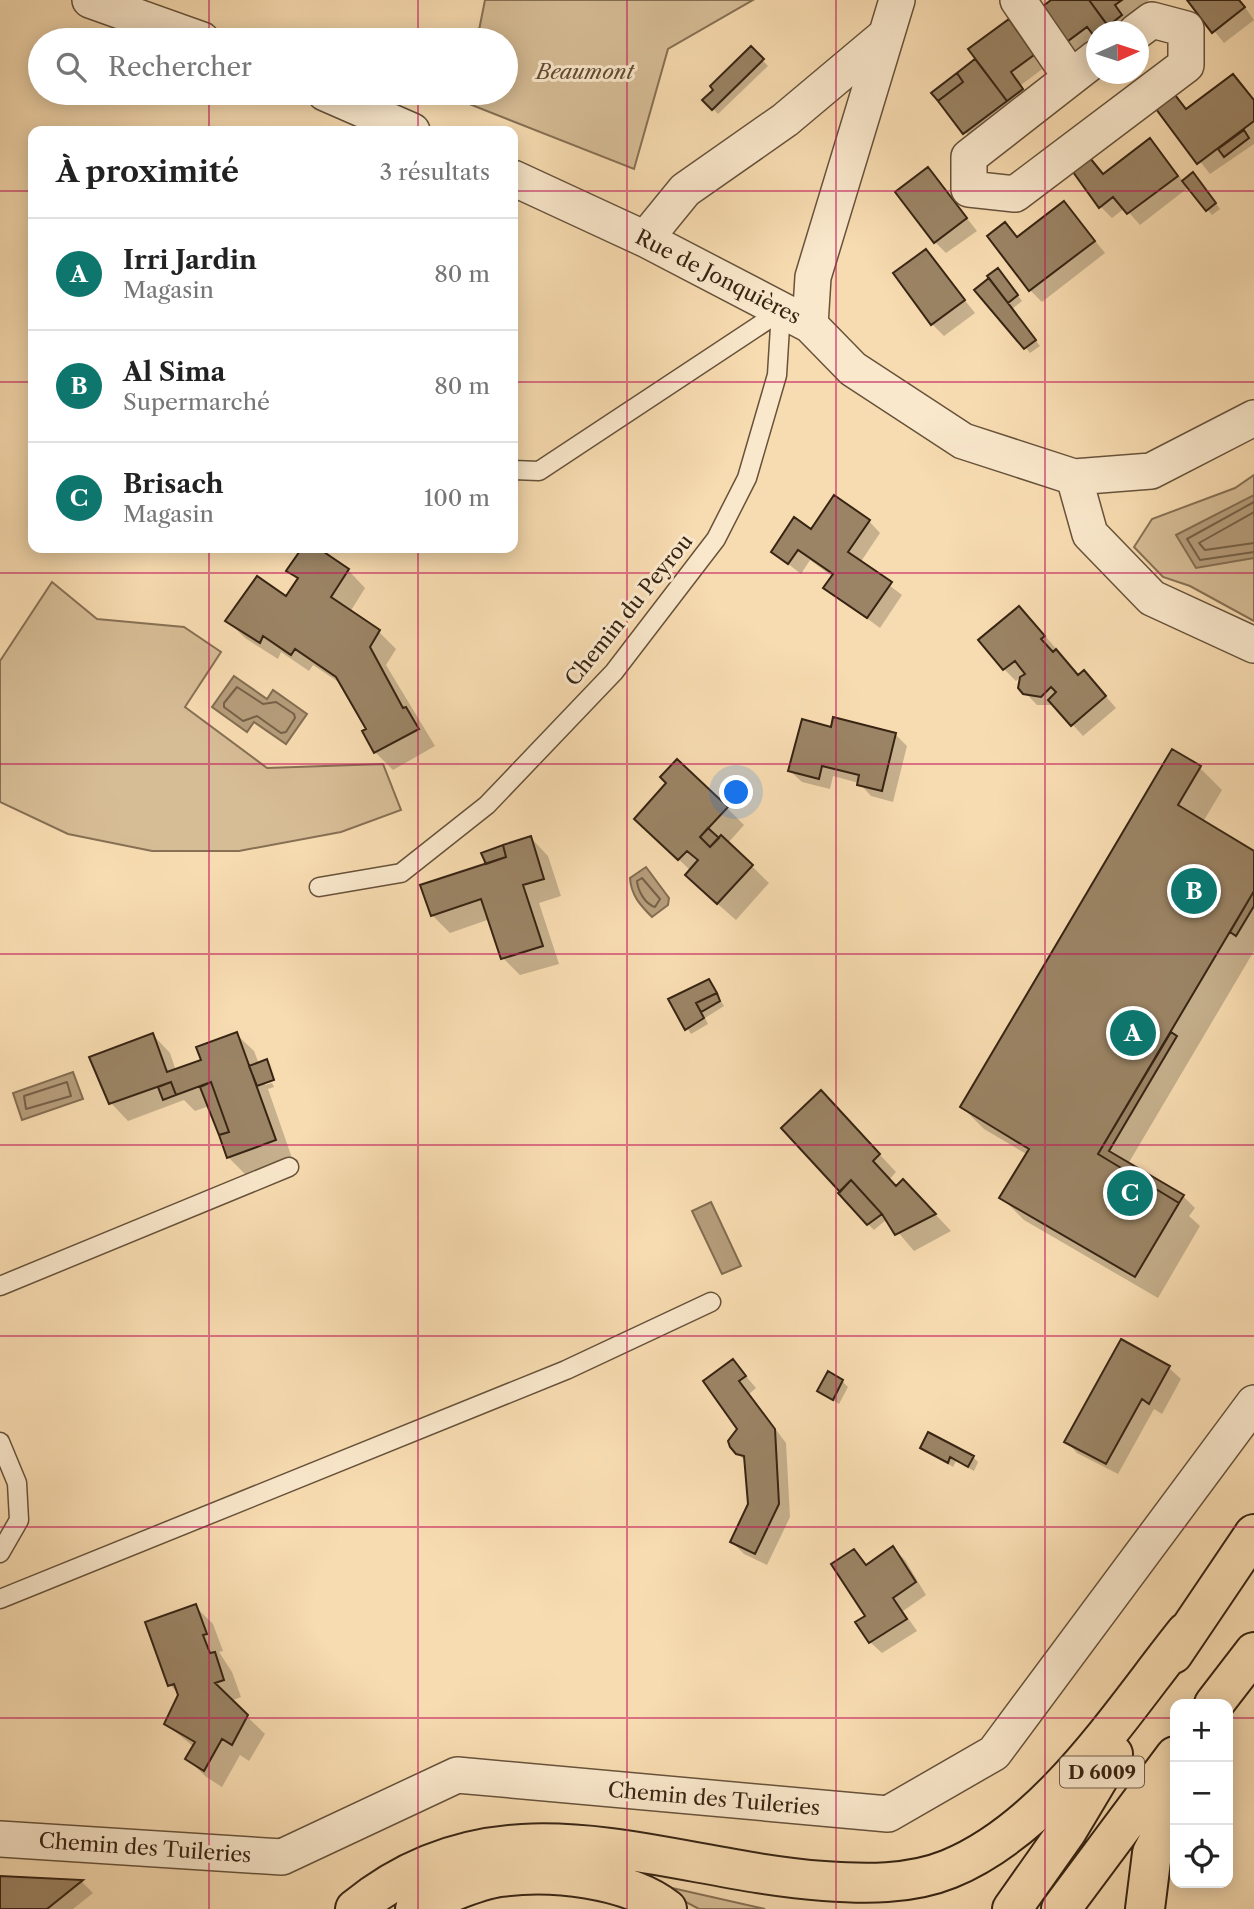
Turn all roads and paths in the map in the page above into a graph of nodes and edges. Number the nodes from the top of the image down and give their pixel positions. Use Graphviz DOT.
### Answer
graph roads {
  1 [pos="90,0"];
  2 [pos="897,0"];
  3 [pos="1018,0"];
  4 [pos="1149,23"];
  5 [pos="168,28"];
  6 [pos="885,36"];
  7 [pos="1083,67"];
  8 [pos="342,105"];
  9 [pos="368,123"];
  10 [pos="518,180"];
  11 [pos="645,239"];
  12 [pos="796,318"];
  13 [pos="1254,418"];
  14 [pos="518,470"];
  15 [pos="1074,477"];
  16 [pos="1254,645"];
  17 [pos="319,887"];
  18 [pos="289,1167"];
  19 [pos="0,1286"];
  20 [pos="711,1302"];
  21 [pos="1254,1404"];
  22 [pos="0,1442"];
  23 [pos="1254,1534"];
  24 [pos="0,1553"];
  25 [pos="0,1599"];
  26 [pos="1186,1632"];
  27 [pos="1254,1652"];
  28 [pos="1254,1669"];
  29 [pos="1218,1699"];
  30 [pos="1233,1704"];
  31 [pos="1171,1762"];
  32 [pos="1170,1819"];
  33 [pos="0,1839"];
  34 [pos="355,1909"];
  35 [pos="415,1909"];
  36 [pos="667,1909"];
  37 [pos="1012,1909"];
  38 [pos="1061,1909"];
  39 [pos="1144,1909"];
  1 -- 5 [label="street"];
  2 -- 6 [label="street"];
  3 -- 7 [label="street"];
  4 -- 7 [label="street"];
  6 -- 11 [label="street"];
  6 -- 12 [label="street"];
  8 -- 9 [label="street"];
  10 -- 11 [label="street, Rue de Jonquières"];
  11 -- 12 [label="street, Rue de Jonquières"];
  12 -- 14 [label="lane"];
  12 -- 15 [label="street, Rue de Jonquières"];
  12 -- 17 [label="lane, Chemin du Peyrou"];
  13 -- 15 [label="street, Rue de Jonquières"];
  15 -- 16 [label="street"];
  18 -- 19 [label="lane"];
  20 -- 25 [label="lane"];
  21 -- 33 [label="street, Chemin des Tuileries"];
  22 -- 24 [label="lane"];
  23 -- 26 [label="main road, D 6009"];
  26 -- 34 [label="main road"];
  26 -- 37 [label="main road, D 6009"];
  27 -- 29 [label="main road"];
  28 -- 30 [label="main road"];
  31 -- 38 [label="main road, D 6009"];
  32 -- 39 [label="main road"];
  35 -- 36 [label="main road"];
}
